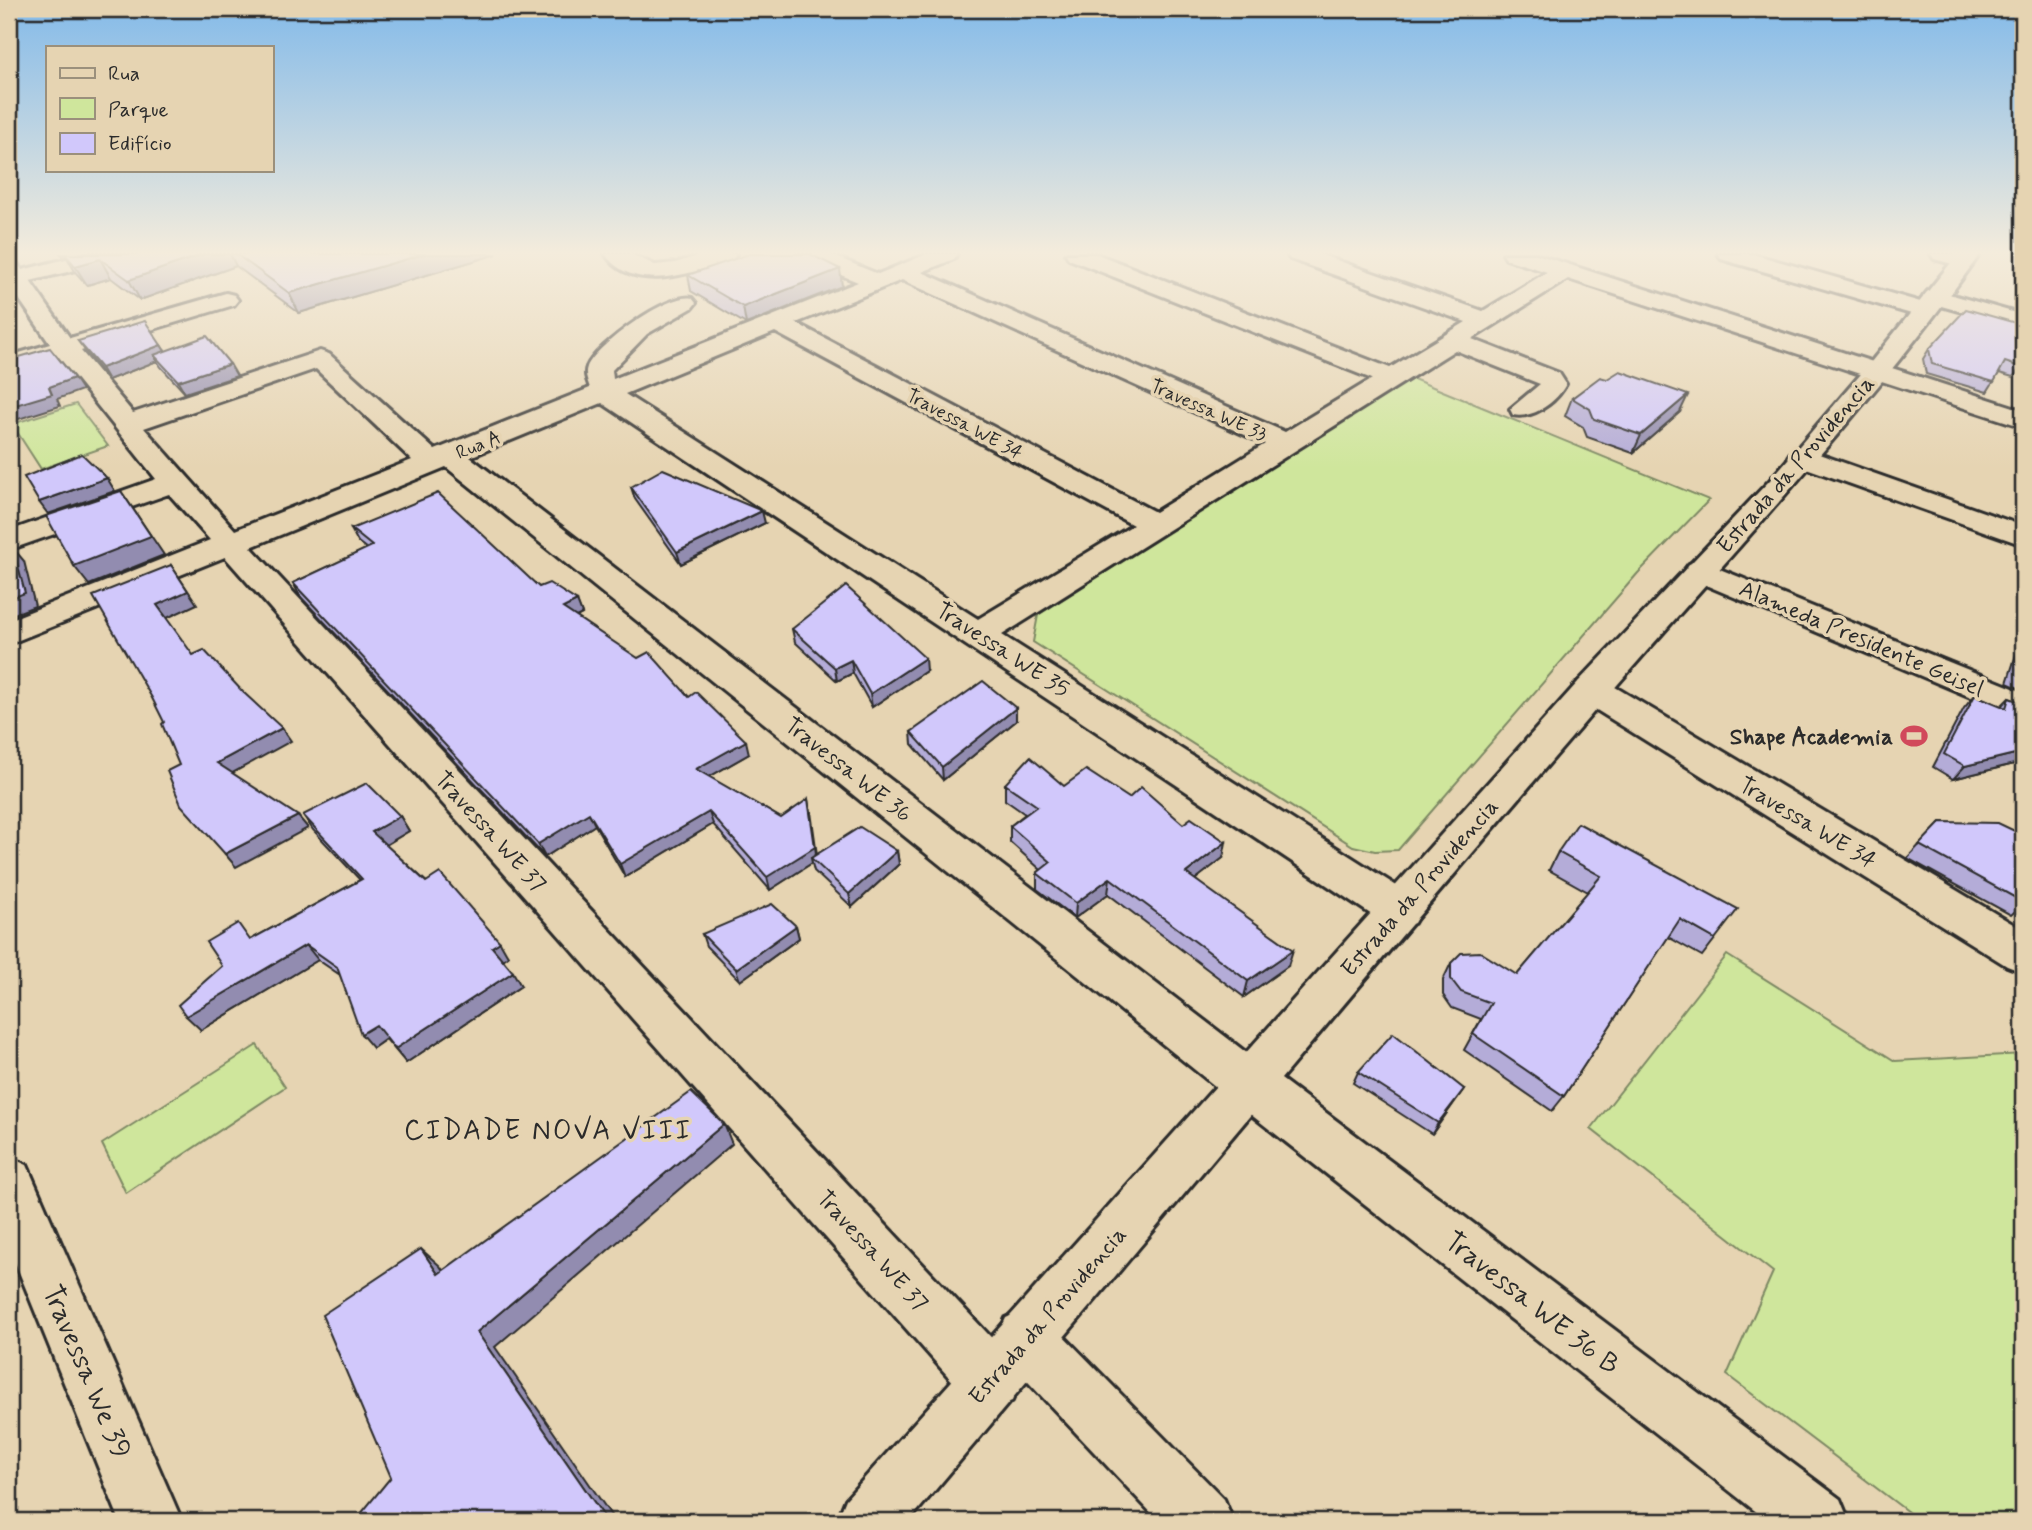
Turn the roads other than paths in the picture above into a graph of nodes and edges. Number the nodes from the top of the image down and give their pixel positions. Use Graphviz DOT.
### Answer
graph roads {
  1 [pos="49,325"];
  2 [pos="141,325"];
  3 [pos="644,325"];
  4 [pos="767,325"];
  5 [pos="781,325"];
  6 [pos="1006,325"];
  7 [pos="1258,325"];
  8 [pos="1476,325"];
  9 [pos="1733,325"];
  10 [pos="1912,325"];
  11 [pos="1453,340"];
  12 [pos="65,348"];
  13 [pos="9,364"];
  14 [pos="1876,372"];
  15 [pos="1392,378"];
  16 [pos="604,392"];
  17 [pos="1523,409"];
  18 [pos="2023,419"];
  19 [pos="128,424"];
  20 [pos="1286,443"];
  21 [pos="1802,457"];
  22 [pos="441,459"];
  23 [pos="173,482"];
  24 [pos="1156,524"];
  25 [pos="2023,536"];
  26 [pos="9,541"];
  27 [pos="228,543"];
  28 [pos="1700,571"];
  29 [pos="9,633"];
  30 [pos="979,634"];
  31 [pos="1592,690"];
  32 [pos="2023,706"];
  33 [pos="1399,910"];
  34 [pos="2023,953"];
  35 [pos="1248,1083"];
  36 [pos="9,1183"];
  37 [pos="1009,1359"];
  38 [pos="151,1521"];
  39 [pos="868,1521"];
  40 [pos="1202,1521"];
  41 [pos="1818,1521"];
  1 -- 12 [label="street, Travessa WE 37"];
  2 -- 12 [label="street"];
  3 -- 16 [label="street"];
  4 -- 16 [label="street, Rua A"];
  5 -- 24 [label="street, Travessa WE 34"];
  6 -- 20 [label="street, Travessa WE 33"];
  7 -- 15 [label="street"];
  8 -- 11 [label="street"];
  9 -- 14 [label="street"];
  10 -- 14 [label="street, Estrada da Providencia"];
  11 -- 15 [label="street"];
  11 -- 17 [label="street"];
  12 -- 13 [label="street"];
  12 -- 19 [label="street, Travessa WE 37"];
  14 -- 18 [label="street"];
  14 -- 21 [label="street, Estrada da Providencia"];
  15 -- 20 [label="street"];
  16 -- 22 [label="street, Rua A"];
  16 -- 30 [label="street, Travessa WE 35"];
  19 -- 22 [label="street, Travessa WE 36"];
  19 -- 23 [label="street, Travessa WE 37"];
  20 -- 24 [label="street"];
  21 -- 25 [label="street"];
  21 -- 28 [label="street, Estrada da Providencia"];
  22 -- 27 [label="street, Rua A"];
  22 -- 35 [label="street, Travessa WE 36"];
  23 -- 26 [label="street"];
  23 -- 27 [label="street, Travessa WE 37"];
  24 -- 30 [label="street"];
  27 -- 29 [label="street, Rua A"];
  27 -- 37 [label="street, Travessa WE 37"];
  28 -- 31 [label="street, Estrada da Providencia"];
  28 -- 32 [label="street, Alameda Presidente Geisel"];
  30 -- 33 [label="street, Travessa WE 35"];
  31 -- 33 [label="street, Estrada da Providencia"];
  31 -- 34 [label="street, Travessa WE 34"];
  33 -- 35 [label="street, Estrada da Providencia"];
  35 -- 37 [label="street, Estrada da Providencia"];
  35 -- 41 [label="street, Travessa WE 36 B"];
  36 -- 38 [label="street, Travessa We 39"];
  37 -- 39 [label="street, Estrada da Providencia"];
  37 -- 40 [label="street, Travessa WE 37"];
}
